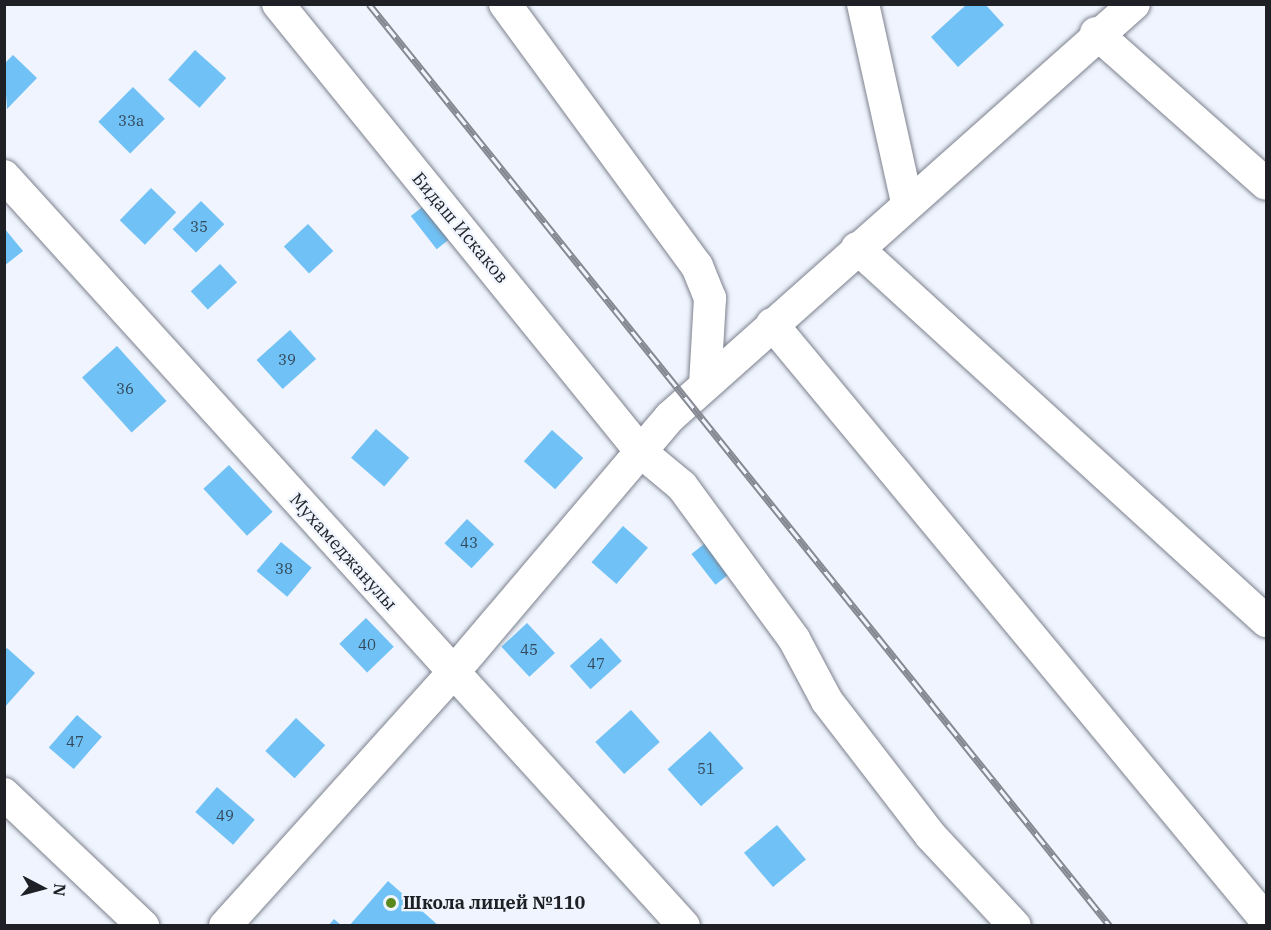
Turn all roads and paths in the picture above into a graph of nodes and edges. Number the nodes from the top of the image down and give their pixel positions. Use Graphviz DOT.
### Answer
graph roads {
  1 [pos="278,4"];
  2 [pos="505,4"];
  3 [pos="863,4"];
  4 [pos="1134,4"];
  5 [pos="1096,33"];
  6 [pos="4,176"];
  7 [pos="1266,184"];
  8 [pos="907,203"];
  9 [pos="857,248"];
  10 [pos="772,324"];
  11 [pos="705,386"];
  12 [pos="640,452"];
  13 [pos="1266,621"];
  14 [pos="452,675"];
  15 [pos="4,794"];
  16 [pos="1266,920"];
  17 [pos="143,926"];
  18 [pos="225,926"];
  19 [pos="684,926"];
  20 [pos="1015,926"];
  1 -- 12 [label="street, Бидаш Искаков"];
  2 -- 11 [label="street"];
  3 -- 8 [label="street"];
  4 -- 5 [label="street"];
  5 -- 7 [label="street"];
  5 -- 8 [label="street"];
  6 -- 14 [label="street, Мухамеджанулы"];
  8 -- 9 [label="street"];
  9 -- 10 [label="street"];
  9 -- 13 [label="street"];
  10 -- 11 [label="street"];
  10 -- 16 [label="street"];
  11 -- 12 [label="street"];
  12 -- 14 [label="street"];
  12 -- 20 [label="street, Бидаш Искаков"];
  14 -- 18 [label="street"];
  14 -- 19 [label="street, Мухамеджанулы"];
  15 -- 17 [label="street"];
}
